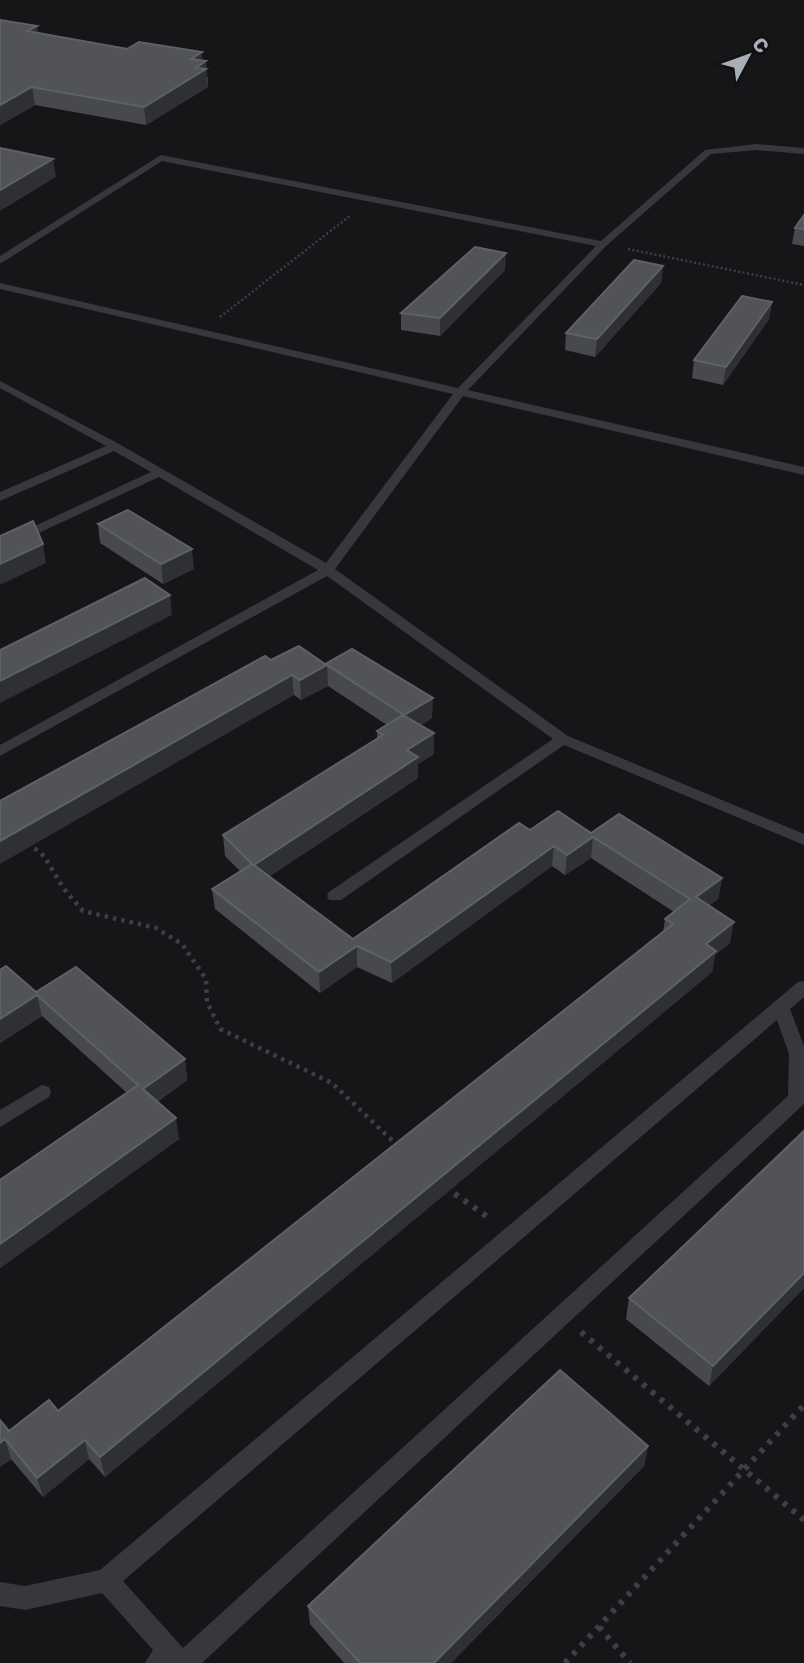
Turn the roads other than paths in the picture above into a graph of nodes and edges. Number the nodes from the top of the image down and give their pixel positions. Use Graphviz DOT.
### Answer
graph roads {
  1 [pos="804,151"];
  2 [pos="603,244"];
  3 [pos="0,260"];
  4 [pos="0,286"];
  5 [pos="0,384"];
  6 [pos="460,392"];
  7 [pos="115,446"];
  8 [pos="804,471"];
  9 [pos="160,472"];
  10 [pos="0,497"];
  11 [pos="0,547"];
  12 [pos="328,570"];
  13 [pos="562,739"];
  14 [pos="0,751"];
  15 [pos="804,840"];
  16 [pos="335,896"];
  17 [pos="804,987"];
  18 [pos="781,1007"];
  19 [pos="42,1092"];
  20 [pos="0,1120"];
  21 [pos="106,1580"];
  22 [pos="0,1594"];
  23 [pos="172,1660"];
  1 -- 2 [label="lane"];
  2 -- 3 [label="lane"];
  2 -- 6 [label="lane"];
  4 -- 6 [label="lane"];
  5 -- 7 [label="lane"];
  6 -- 8 [label="lane"];
  6 -- 12 [label="lane"];
  7 -- 9 [label="lane"];
  7 -- 10 [label="lane"];
  9 -- 11 [label="lane"];
  9 -- 12 [label="lane"];
  12 -- 13 [label="lane"];
  12 -- 14 [label="lane"];
  13 -- 15 [label="lane"];
  13 -- 16 [label="lane"];
  17 -- 18 [label="lane"];
  18 -- 21 [label="lane"];
  18 -- 23 [label="lane"];
  19 -- 20 [label="lane"];
  21 -- 22 [label="lane"];
  21 -- 23 [label="lane"];
}
